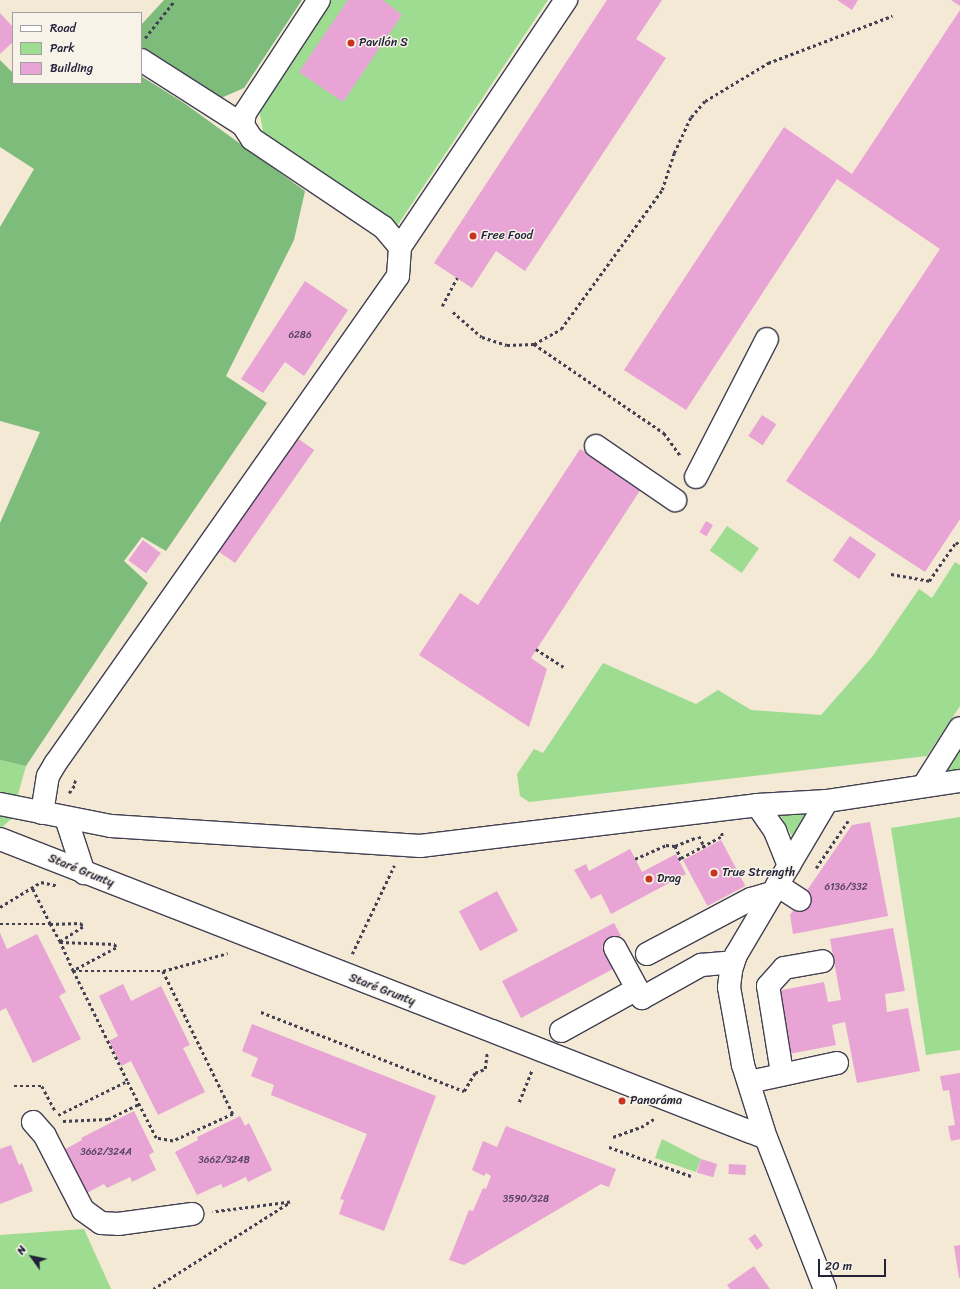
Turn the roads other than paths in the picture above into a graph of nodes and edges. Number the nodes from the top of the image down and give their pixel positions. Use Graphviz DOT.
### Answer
graph roads {
  1 [pos="319,0"];
  2 [pos="566,0"];
  3 [pos="142,61"];
  4 [pos="243,125"];
  5 [pos="400,247"];
  6 [pos="768,339"];
  7 [pos="596,446"];
  8 [pos="696,477"];
  9 [pos="675,500"];
  10 [pos="960,728"];
  11 [pos="960,781"];
  12 [pos="924,785"];
  13 [pos="827,801"];
  14 [pos="0,804"];
  15 [pos="757,805"];
  16 [pos="42,813"];
  17 [pos="66,818"];
  18 [pos="0,839"];
  19 [pos="789,865"];
  20 [pos="75,869"];
  21 [pos="774,889"];
  22 [pos="800,900"];
  23 [pos="615,948"];
  24 [pos="648,954"];
  25 [pos="822,961"];
  26 [pos="733,962"];
  27 [pos="637,989"];
  28 [pos="561,1031"];
  29 [pos="837,1063"];
  30 [pos="782,1073"];
  31 [pos="749,1082"];
  32 [pos="33,1122"];
  33 [pos="766,1138"];
  34 [pos="192,1214"];
  35 [pos="825,1289"];
  1 -- 4 [label="street"];
  2 -- 5 [label="street"];
  3 -- 4 [label="street"];
  4 -- 5 [label="street"];
  5 -- 16 [label="street"];
  6 -- 8 [label="street"];
  7 -- 9 [label="street"];
  10 -- 12 [label="street"];
  11 -- 12 [label="street"];
  12 -- 13 [label="street"];
  13 -- 15 [label="street"];
  13 -- 19 [label="street"];
  14 -- 16 [label="street"];
  15 -- 17 [label="street"];
  15 -- 19 [label="street"];
  16 -- 17 [label="street"];
  17 -- 20 [label="street"];
  18 -- 20 [label="street, Staré Grunty"];
  19 -- 21 [label="street"];
  20 -- 33 [label="street, Staré Grunty"];
  21 -- 22 [label="street"];
  21 -- 24 [label="street"];
  21 -- 26 [label="street"];
  23 -- 27 [label="street"];
  25 -- 30 [label="street"];
  26 -- 27 [label="street"];
  26 -- 31 [label="street"];
  27 -- 28 [label="street"];
  29 -- 30 [label="street"];
  30 -- 31 [label="street"];
  31 -- 33 [label="street"];
  32 -- 34 [label="street"];
  33 -- 35 [label="street"];
}
